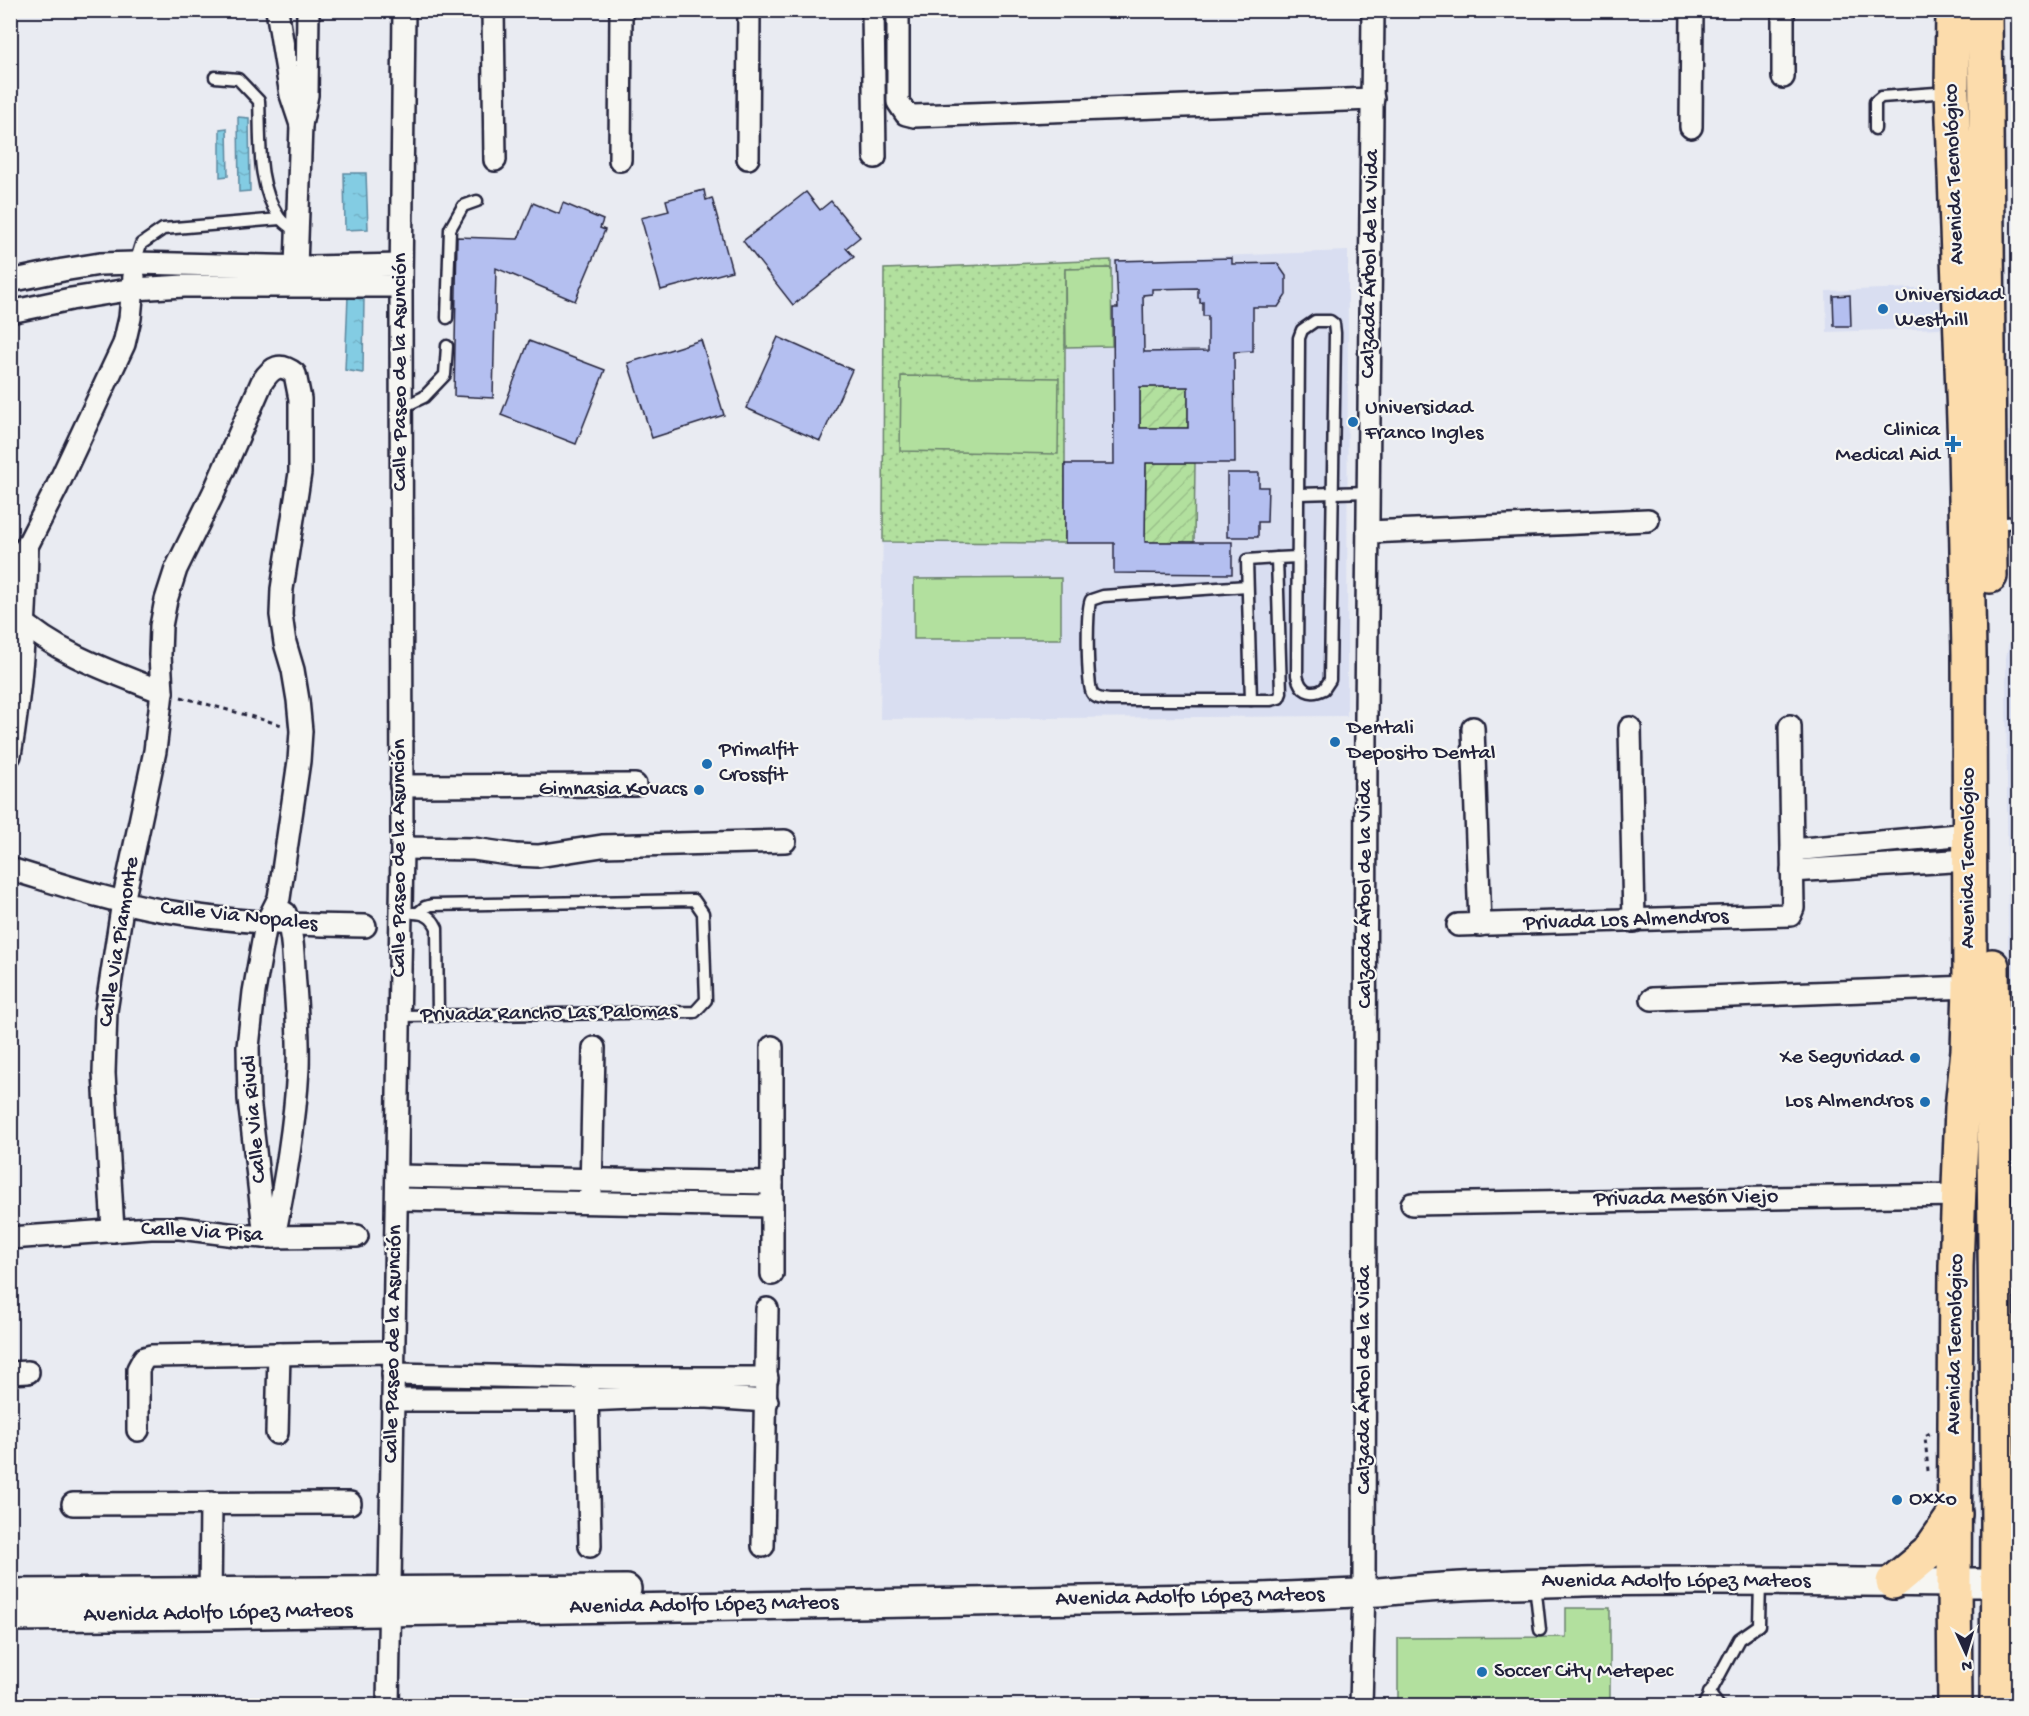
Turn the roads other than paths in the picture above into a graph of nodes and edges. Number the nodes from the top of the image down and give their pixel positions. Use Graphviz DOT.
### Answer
graph roads {
  1 [pos="277,10"];
  2 [pos="308,10"];
  3 [pos="404,10"];
  4 [pos="493,10"];
  5 [pos="621,10"];
  6 [pos="749,10"];
  7 [pos="873,10"];
  8 [pos="898,10"];
  9 [pos="1373,10"];
  10 [pos="1692,10"];
  11 [pos="1783,10"];
  12 [pos="1953,10"];
  13 [pos="1985,10"];
  14 [pos="215,77"];
  15 [pos="1784,77"];
  16 [pos="1952,92"];
  17 [pos="1372,99"];
  18 [pos="301,125"];
  19 [pos="1691,127"];
  20 [pos="1875,129"];
  21 [pos="875,157"];
  22 [pos="747,158"];
  23 [pos="495,160"];
  24 [pos="620,160"];
  25 [pos="477,201"];
  26 [pos="280,219"];
  27 [pos="297,233"];
  28 [pos="135,263"];
  29 [pos="296,267"];
  30 [pos="401,275"];
  31 [pos="269,276"];
  32 [pos="10,281"];
  33 [pos="134,289"];
  34 [pos="10,312"];
  35 [pos="447,318"];
  36 [pos="447,346"];
  37 [pos="401,408"];
  38 [pos="1368,492"];
  39 [pos="1299,494"];
  40 [pos="1333,494"];
  41 [pos="1648,520"];
  42 [pos="2004,523"];
  43 [pos="1368,532"];
  44 [pos="27,546"];
  45 [pos="1298,557"];
  46 [pos="1277,558"];
  47 [pos="10,566"];
  48 [pos="1247,586"];
  49 [pos="18,618"];
  50 [pos="162,692"];
  51 [pos="1251,700"];
  52 [pos="1790,726"];
  53 [pos="1473,728"];
  54 [pos="1630,728"];
  55 [pos="301,731"];
  56 [pos="10,755"];
  57 [pos="635,785"];
  58 [pos="400,786"];
  59 [pos="785,841"];
  60 [pos="1841,845"];
  61 [pos="402,848"];
  62 [pos="1956,848"];
  63 [pos="1792,860"];
  64 [pos="1844,868"];
  65 [pos="10,869"];
  66 [pos="279,898"];
  67 [pos="123,902"];
  68 [pos="410,914"];
  69 [pos="1634,921"];
  70 [pos="266,924"];
  71 [pos="290,925"];
  72 [pos="1458,925"];
  73 [pos="1480,925"];
  74 [pos="365,926"];
  75 [pos="1970,987"];
  76 [pos="1652,999"];
  77 [pos="400,1016"];
  78 [pos="438,1016"];
  79 [pos="772,1047"];
  80 [pos="594,1048"];
  81 [pos="397,1176"];
  82 [pos="591,1180"];
  83 [pos="772,1183"];
  84 [pos="1959,1195"];
  85 [pos="397,1199"];
  86 [pos="591,1203"];
  87 [pos="1412,1204"];
  88 [pos="771,1206"];
  89 [pos="2019,1230"];
  90 [pos="113,1231"];
  91 [pos="357,1236"];
  92 [pos="270,1237"];
  93 [pos="10,1238"];
  94 [pos="1995,1258"];
  95 [pos="772,1274"];
  96 [pos="767,1309"];
  97 [pos="1995,1334"];
  98 [pos="1955,1337"];
  99 [pos="393,1352"];
  100 [pos="279,1354"];
  101 [pos="393,1374"];
  102 [pos="588,1378"];
  103 [pos="767,1378"];
  104 [pos="393,1400"];
  105 [pos="587,1400"];
  106 [pos="767,1401"];
  107 [pos="138,1430"];
  108 [pos="277,1433"];
  109 [pos="211,1503"];
  110 [pos="350,1503"];
  111 [pos="73,1504"];
  112 [pos="1955,1514"];
  113 [pos="590,1546"];
  114 [pos="763,1546"];
  115 [pos="1760,1581"];
  116 [pos="1893,1582"];
  117 [pos="1953,1582"];
  118 [pos="1535,1583"];
  119 [pos="2008,1583"];
  120 [pos="1364,1589"];
  121 [pos="10,1593"];
  122 [pos="390,1601"];
  123 [pos="210,1603"];
  124 [pos="10,1617"];
  125 [pos="1540,1630"];
  126 [pos="1709,1693"];
  127 [pos="388,1706"];
  128 [pos="1361,1706"];
  129 [pos="1704,1706"];
  130 [pos="1719,1706"];
  131 [pos="1955,1706"];
  132 [pos="1997,1706"];
  1 -- 18 [label="street"];
  2 -- 18 [label="street"];
  3 -- 30 [label="street, Calle Paseo de la Asunción"];
  4 -- 23 [label="street"];
  5 -- 24 [label="street"];
  6 -- 22 [label="street"];
  7 -- 21 [label="street"];
  8 -- 17 [label="street"];
  9 -- 17 [label="street, Calzada Árbol de la Vida"];
  10 -- 19 [label="street"];
  11 -- 15 [label="street"];
  12 -- 16 [label="main road, Avenida Tecnológico"];
  13 -- 42 [label="main road, Avenida Tecnológico"];
  14 -- 26 [label="lane"];
  16 -- 20 [label="lane"];
  16 -- 62 [label="main road, Avenida Tecnológico"];
  17 -- 38 [label="street, Calzada Árbol de la Vida"];
  18 -- 27 [label="street"];
  25 -- 35 [label="lane"];
  26 -- 27 [label="lane"];
  26 -- 28 [label="lane"];
  27 -- 29 [label="street"];
  28 -- 31 [label="street"];
  28 -- 32 [label="street"];
  28 -- 33 [label="street"];
  29 -- 30 [label="street"];
  29 -- 31 [label="street"];
  30 -- 31 [label="street"];
  30 -- 37 [label="street, Calle Paseo de la Asunción"];
  31 -- 33 [label="street"];
  33 -- 34 [label="street"];
  33 -- 44 [label="street"];
  36 -- 37 [label="lane"];
  37 -- 58 [label="street, Calle Paseo de la Asunción"];
  38 -- 40 [label="lane"];
  38 -- 43 [label="street, Calzada Árbol de la Vida"];
  39 -- 40 [label="lane"];
  39 -- 40 [label="lane"];
  39 -- 45 [label="lane"];
  40 -- 45 [label="lane"];
  41 -- 43 [label="street"];
  42 -- 94 [label="main road, Avenida Tecnológico"];
  43 -- 120 [label="street, Calzada Árbol de la Vida"];
  44 -- 47 [label="street"];
  44 -- 49 [label="street"];
  45 -- 46 [label="lane"];
  46 -- 48 [label="lane"];
  46 -- 51 [label="lane"];
  48 -- 51 [label="lane"];
  48 -- 51 [label="lane"];
  49 -- 50 [label="street"];
  49 -- 56 [label="street"];
  50 -- 55 [label="street, Calle Via Piamonte"];
  50 -- 67 [label="street, Calle Via Piamonte"];
  52 -- 63 [label="street"];
  53 -- 73 [label="street"];
  54 -- 69 [label="street"];
  55 -- 66 [label="street, Calle Via Rivdi"];
  57 -- 58 [label="street"];
  58 -- 61 [label="street, Calle Paseo de la Asunción"];
  59 -- 61 [label="street"];
  60 -- 62 [label="street"];
  60 -- 63 [label="street"];
  60 -- 64 [label="street"];
  61 -- 68 [label="street, Calle Paseo de la Asunción"];
  62 -- 64 [label="street"];
  62 -- 75 [label="main road, Avenida Tecnológico"];
  63 -- 64 [label="street"];
  63 -- 69 [label="street, Privada Los Almendros"];
  65 -- 67 [label="street, Calle Via Nopales"];
  66 -- 70 [label="street, Calle Via Rivdi"];
  66 -- 71 [label="street, Calle Via Rivdi"];
  67 -- 70 [label="street, Calle Via Nopales"];
  67 -- 90 [label="street, Calle Via Piamonte"];
  68 -- 77 [label="street, Calle Paseo de la Asunción"];
  68 -- 78 [label="lane"];
  68 -- 78 [label="lane, Privada Rancho Las Palomas"];
  69 -- 73 [label="street, Privada Los Almendros"];
  70 -- 71 [label="street, Calle Via Nopales"];
  70 -- 92 [label="street, Calle Via Rivdi"];
  71 -- 74 [label="street, Calle Via Nopales"];
  71 -- 92 [label="street, Calle Via Rivdi"];
  72 -- 73 [label="street, Privada Los Almendros"];
  75 -- 76 [label="street"];
  75 -- 84 [label="main road, Avenida Tecnológico"];
  77 -- 78 [label="lane, Privada Rancho Las Palomas"];
  77 -- 81 [label="street, Calle Paseo de la Asunción"];
  79 -- 83 [label="street"];
  80 -- 82 [label="street"];
  81 -- 82 [label="street"];
  81 -- 85 [label="street, Calle Paseo de la Asunción"];
  82 -- 83 [label="street"];
  82 -- 86 [label="street"];
  83 -- 88 [label="street"];
  84 -- 87 [label="street, Privada Mesón Viejo"];
  84 -- 98 [label="main road, Avenida Tecnológico"];
  85 -- 86 [label="street"];
  85 -- 99 [label="street, Calle Paseo de la Asunción"];
  86 -- 88 [label="street"];
  88 -- 95 [label="street"];
  89 -- 94 [label="lane"];
  90 -- 92 [label="street, Calle Via Pisa"];
  90 -- 93 [label="street, Calle Via Pisa"];
  91 -- 92 [label="street, Calle Via Pisa"];
  94 -- 97 [label="main road, Avenida Tecnológico"];
  96 -- 103 [label="street"];
  97 -- 98 [label="main road"];
  97 -- 119 [label="main road, Avenida Tecnológico"];
  98 -- 112 [label="main road, Avenida Tecnológico"];
  99 -- 100 [label="street"];
  99 -- 101 [label="street, Calle Paseo de la Asunción"];
  100 -- 107 [label="street"];
  100 -- 108 [label="street"];
  101 -- 102 [label="street"];
  101 -- 104 [label="street, Calle Paseo de la Asunción"];
  102 -- 103 [label="street"];
  102 -- 105 [label="street"];
  103 -- 106 [label="street"];
  104 -- 105 [label="street"];
  104 -- 122 [label="street, Calle Paseo de la Asunción"];
  105 -- 106 [label="street"];
  105 -- 113 [label="street"];
  106 -- 114 [label="street"];
  109 -- 110 [label="street"];
  109 -- 111 [label="street"];
  109 -- 123 [label="street"];
  112 -- 116 [label="main road"];
  112 -- 117 [label="main road, Avenida Tecnológico"];
  115 -- 116 [label="street, Avenida Adolfo López Mateos"];
  115 -- 118 [label="street, Avenida Adolfo López Mateos"];
  115 -- 126 [label="lane"];
  116 -- 117 [label="street, Avenida Adolfo López Mateos"];
  117 -- 119 [label="street, Avenida Adolfo López Mateos"];
  117 -- 131 [label="main road, Avenida Tecnológico"];
  118 -- 120 [label="street, Avenida Adolfo López Mateos"];
  118 -- 125 [label="lane"];
  119 -- 132 [label="main road, Avenida Tecnológico"];
  120 -- 122 [label="street, Avenida Adolfo López Mateos"];
  120 -- 128 [label="street, Calzada Árbol de la Vida"];
  121 -- 123 [label="street, Avenida Adolfo López Mateos"];
  122 -- 123 [label="street, Avenida Adolfo López Mateos"];
  122 -- 127 [label="street, Calle Paseo de la Asunción"];
  123 -- 124 [label="street, Avenida Adolfo López Mateos"];
  126 -- 129 [label="lane"];
  126 -- 130 [label="lane"];
}
